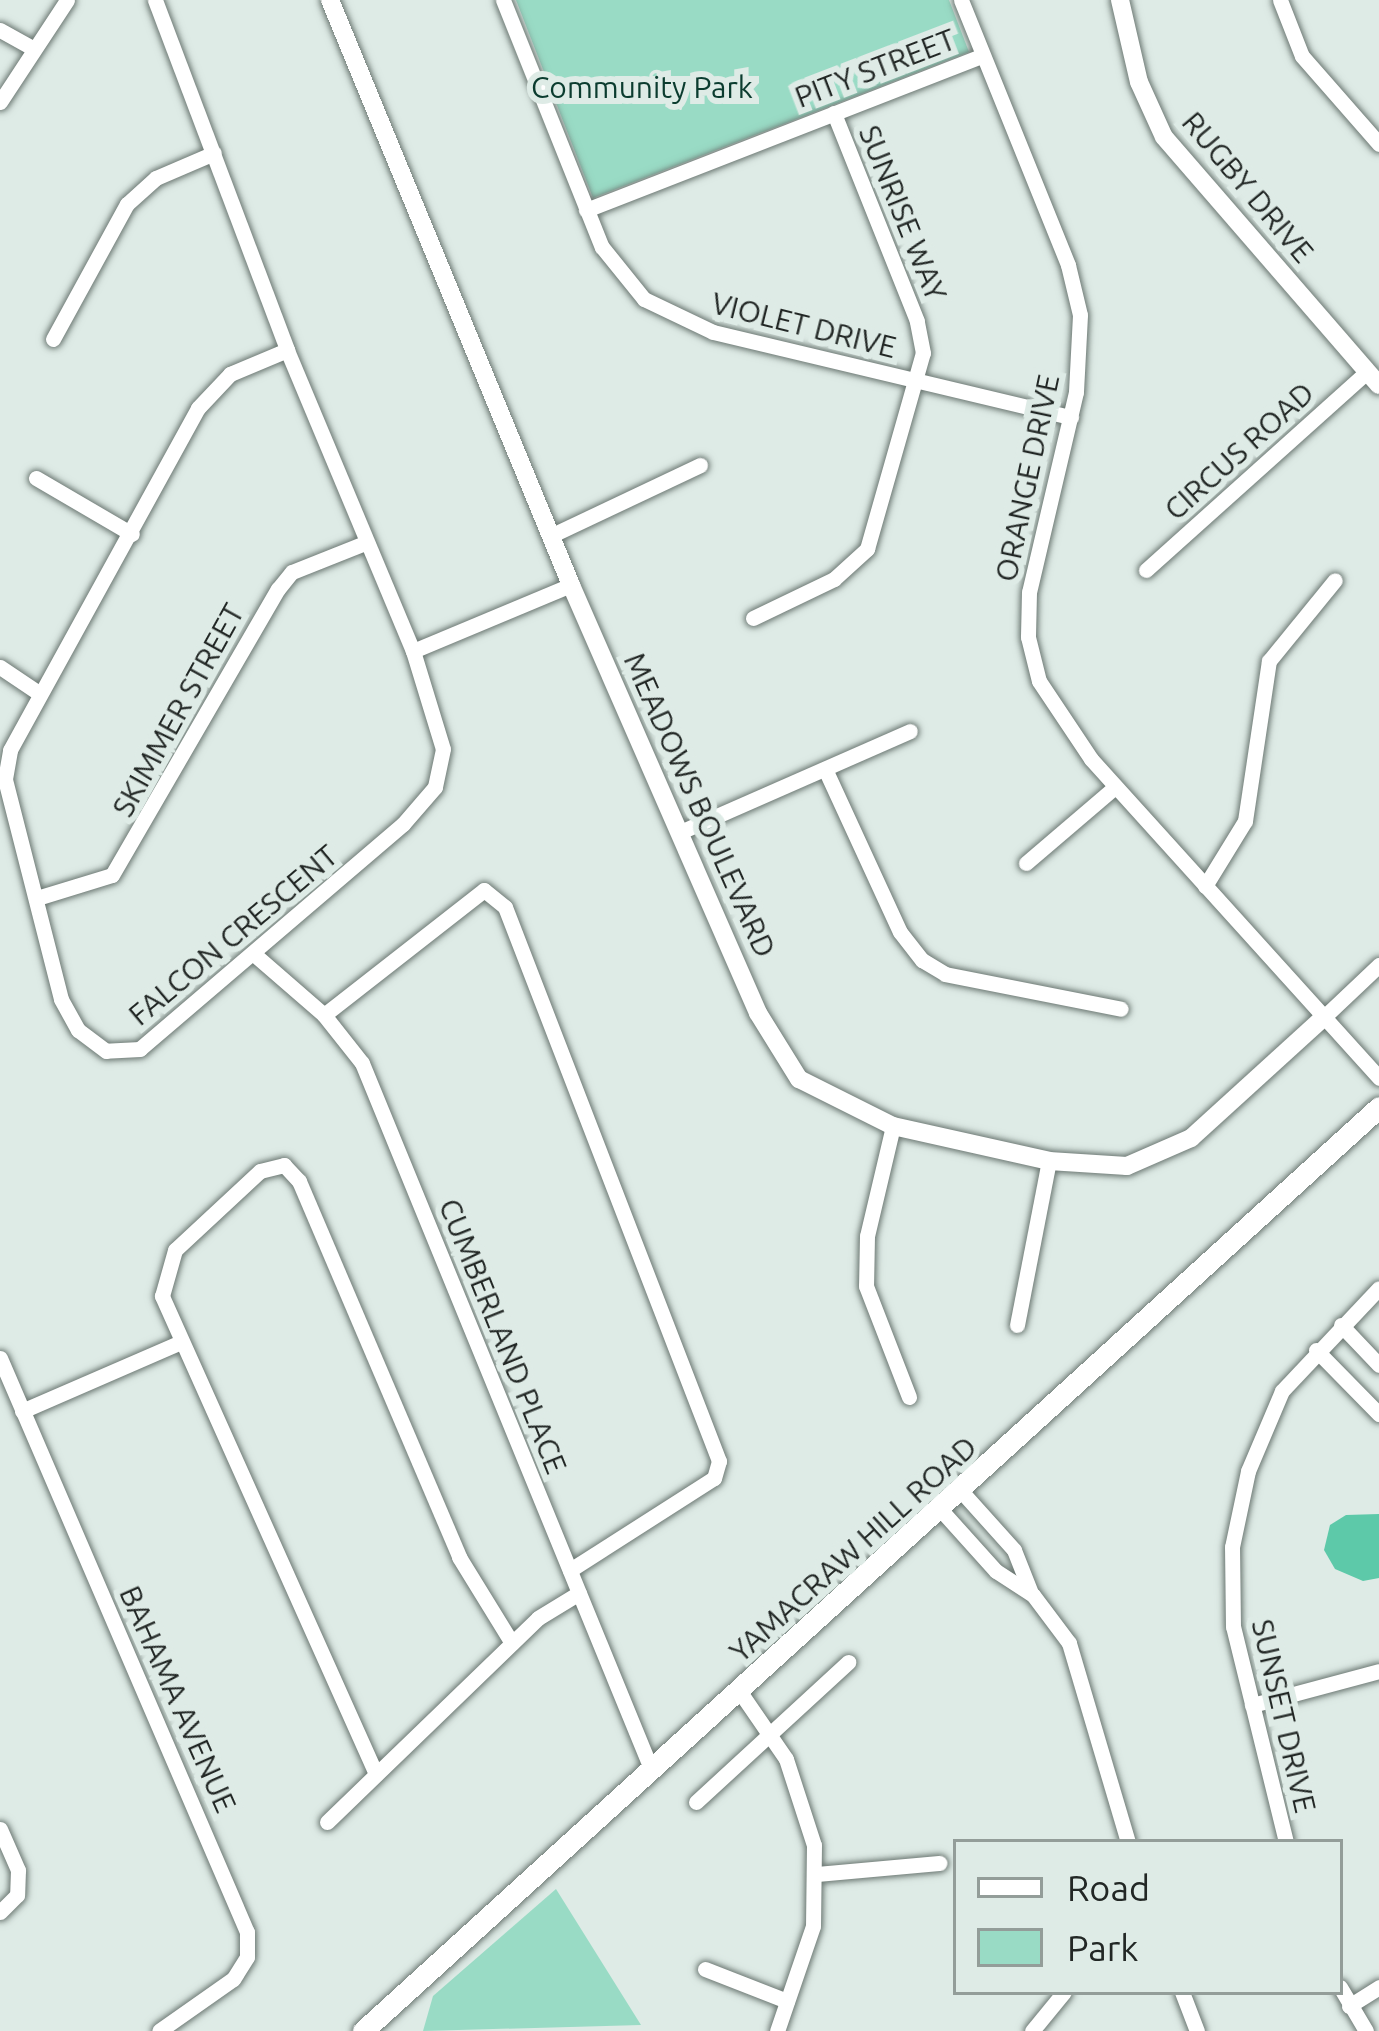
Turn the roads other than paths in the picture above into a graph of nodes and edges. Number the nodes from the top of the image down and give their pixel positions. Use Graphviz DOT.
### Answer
graph roads {
  1 [pos="67,0"];
  2 [pos="155,0"];
  3 [pos="330,0"];
  4 [pos="503,0"];
  5 [pos="961,0"];
  6 [pos="1120,0"];
  7 [pos="1280,0"];
  8 [pos="0,30"];
  9 [pos="31,47"];
  10 [pos="982,56"];
  11 [pos="0,102"];
  12 [pos="834,113"];
  13 [pos="1379,144"];
  14 [pos="214,153"];
  15 [pos="586,210"];
  16 [pos="53,339"];
  17 [pos="287,350"];
  18 [pos="1373,378"];
  19 [pos="916,380"];
  20 [pos="1071,417"];
  21 [pos="700,465"];
  22 [pos="36,478"];
  23 [pos="132,534"];
  24 [pos="550,536"];
  25 [pos="365,543"];
  26 [pos="1146,570"];
  27 [pos="1335,580"];
  28 [pos="571,585"];
  29 [pos="753,618"];
  30 [pos="413,651"];
  31 [pos="0,668"];
  32 [pos="40,694"];
  33 [pos="910,730"];
  34 [pos="825,769"];
  35 [pos="1115,787"];
  36 [pos="680,832"];
  37 [pos="1026,862"];
  38 [pos="1205,886"];
  39 [pos="37,898"];
  40 [pos="255,955"];
  41 [pos="1379,965"];
  42 [pos="1121,1010"];
  43 [pos="323,1015"];
  44 [pos="1324,1017"];
  45 [pos="1379,1078"];
  46 [pos="1379,1106"];
  47 [pos="893,1126"];
  48 [pos="1049,1161"];
  49 [pos="1379,1288"];
  50 [pos="1017,1325"];
  51 [pos="1341,1325"];
  52 [pos="181,1342"];
  53 [pos="1316,1350"];
  54 [pos="0,1358"];
  55 [pos="1379,1365"];
  56 [pos="909,1397"];
  57 [pos="22,1411"];
  58 [pos="1379,1414"];
  59 [pos="962,1492"];
  60 [pos="941,1510"];
  61 [pos="570,1570"];
  62 [pos="580,1593"];
  63 [pos="1033,1595"];
  64 [pos="512,1643"];
  65 [pos="848,1662"];
  66 [pos="1379,1671"];
  67 [pos="740,1691"];
  68 [pos="1252,1705"];
  69 [pos="770,1732"];
  70 [pos="652,1772"];
  71 [pos="376,1774"];
  72 [pos="696,1802"];
  73 [pos="327,1822"];
  74 [pos="0,1828"];
  75 [pos="1127,1839"];
  76 [pos="1285,1839"];
  77 [pos="940,1863"];
  78 [pos="816,1874"];
  79 [pos="0,1912"];
  80 [pos="706,1969"];
  81 [pos="1379,1987"];
  82 [pos="1343,1993"];
  83 [pos="1061,1995"];
  84 [pos="1183,1995"];
  85 [pos="787,2001"];
  86 [pos="1349,2006"];
  87 [pos="370,2028"];
  88 [pos="159,2031"];
  89 [pos="777,2031"];
  90 [pos="1031,2031"];
  91 [pos="1197,2031"];
  92 [pos="1366,2031"];
  1 -- 9 [label="street"];
  2 -- 14 [label="street, FALCON CRESCENT"];
  3 -- 24 [label="street, MEADOWS BOULEVARD"];
  4 -- 15 [label="street, VIOLET DRIVE"];
  5 -- 10 [label="street, ORANGE DRIVE"];
  6 -- 18 [label="street, RUGBY DRIVE"];
  7 -- 13 [label="street"];
  8 -- 9 [label="street"];
  9 -- 11 [label="street"];
  10 -- 12 [label="street, PITY STREET"];
  10 -- 20 [label="street, ORANGE DRIVE"];
  12 -- 15 [label="street, PITY STREET"];
  12 -- 19 [label="street, SUNRISE WAY"];
  14 -- 16 [label="street"];
  14 -- 17 [label="street, FALCON CRESCENT"];
  15 -- 19 [label="street, VIOLET DRIVE"];
  17 -- 23 [label="street, FALCON CRESCENT"];
  17 -- 25 [label="street, FALCON CRESCENT"];
  18 -- 26 [label="street, CIRCUS ROAD"];
  19 -- 20 [label="street, VIOLET DRIVE"];
  19 -- 29 [label="street, SUNRISE WAY"];
  20 -- 35 [label="street, ORANGE DRIVE"];
  21 -- 24 [label="street"];
  22 -- 23 [label="street"];
  23 -- 32 [label="street, FALCON CRESCENT"];
  24 -- 28 [label="street, MEADOWS BOULEVARD"];
  25 -- 30 [label="street, FALCON CRESCENT"];
  25 -- 39 [label="street, SKIMMER STREET"];
  27 -- 38 [label="street"];
  28 -- 30 [label="street"];
  28 -- 36 [label="street, MEADOWS BOULEVARD"];
  30 -- 40 [label="street, FALCON CRESCENT"];
  31 -- 32 [label="street"];
  32 -- 39 [label="street, FALCON CRESCENT"];
  33 -- 34 [label="street"];
  34 -- 36 [label="street"];
  34 -- 42 [label="street"];
  35 -- 37 [label="street"];
  35 -- 38 [label="street, ORANGE DRIVE"];
  36 -- 47 [label="street, MEADOWS BOULEVARD"];
  38 -- 44 [label="street, ORANGE DRIVE"];
  39 -- 40 [label="street, FALCON CRESCENT"];
  40 -- 43 [label="street, CUMBERLAND PLACE"];
  41 -- 44 [label="street"];
  43 -- 61 [label="street, CUMBERLAND PLACE"];
  43 -- 61 [label="street"];
  44 -- 45 [label="street, ORANGE DRIVE"];
  44 -- 48 [label="street, MEADOWS BOULEVARD"];
  46 -- 59 [label="main road, YAMACRAW HILL ROAD"];
  47 -- 48 [label="street, MEADOWS BOULEVARD"];
  47 -- 56 [label="street"];
  48 -- 50 [label="street"];
  49 -- 51 [label="street, SUNSET DRIVE"];
  51 -- 53 [label="street, SUNSET DRIVE"];
  51 -- 55 [label="street"];
  52 -- 57 [label="street"];
  52 -- 64 [label="street"];
  52 -- 71 [label="street"];
  53 -- 58 [label="street"];
  53 -- 68 [label="street, SUNSET DRIVE"];
  54 -- 57 [label="street, BAHAMA AVENUE"];
  57 -- 88 [label="street, BAHAMA AVENUE"];
  59 -- 60 [label="main road, YAMACRAW HILL ROAD"];
  59 -- 63 [label="street"];
  60 -- 63 [label="street"];
  60 -- 67 [label="main road, YAMACRAW HILL ROAD"];
  61 -- 62 [label="street, CUMBERLAND PLACE"];
  62 -- 64 [label="street"];
  62 -- 70 [label="street, CUMBERLAND PLACE"];
  63 -- 75 [label="street"];
  64 -- 71 [label="street"];
  65 -- 69 [label="street"];
  66 -- 68 [label="street"];
  67 -- 69 [label="street"];
  67 -- 70 [label="main road, YAMACRAW HILL ROAD"];
  68 -- 76 [label="street, SUNSET DRIVE"];
  69 -- 72 [label="street"];
  69 -- 78 [label="street"];
  70 -- 87 [label="main road, YAMACRAW HILL ROAD"];
  71 -- 73 [label="street"];
  74 -- 79 [label="street"];
  77 -- 78 [label="street"];
  78 -- 85 [label="street"];
  80 -- 85 [label="street"];
  81 -- 86 [label="street"];
  82 -- 86 [label="street"];
  83 -- 90 [label="street"];
  84 -- 91 [label="street"];
  85 -- 89 [label="street"];
  86 -- 92 [label="street"];
}
